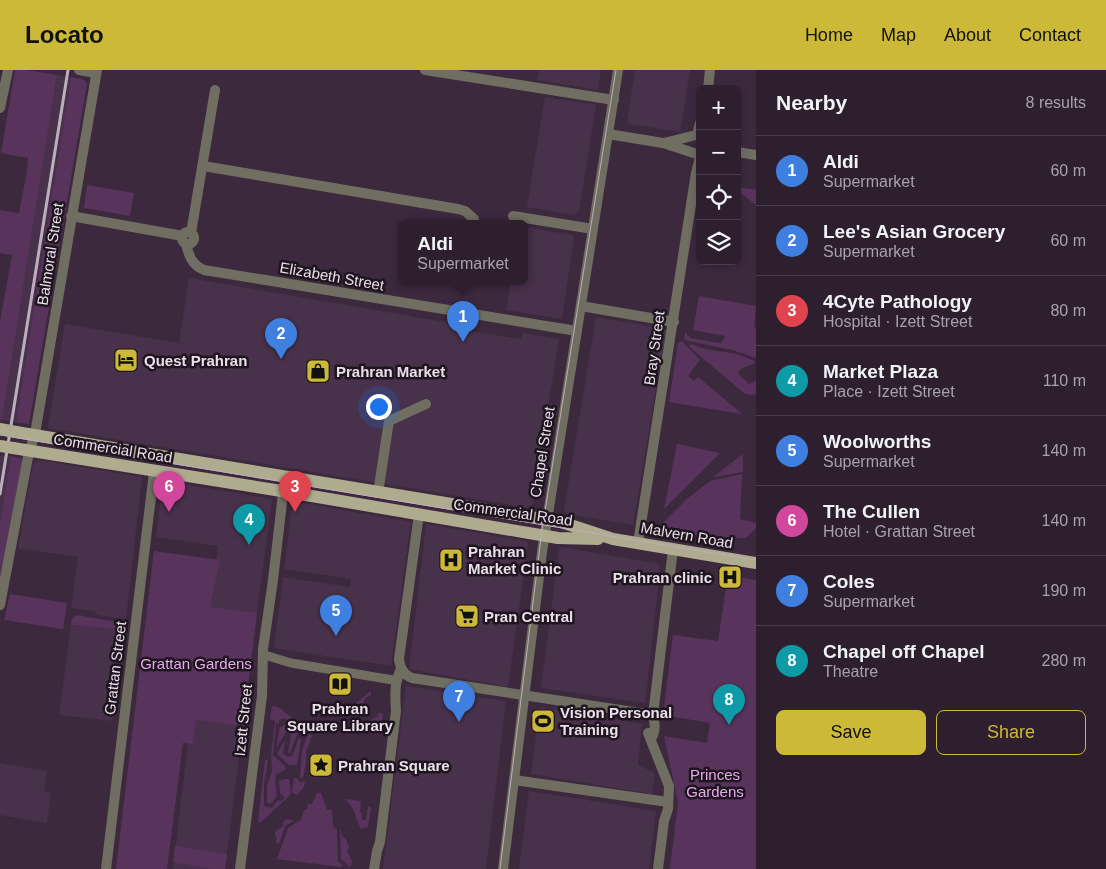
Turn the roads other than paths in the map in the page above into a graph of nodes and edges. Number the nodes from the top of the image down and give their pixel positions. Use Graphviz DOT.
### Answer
graph roads {
  1 [pos="8,70"];
  2 [pos="79,70"];
  3 [pos="424,70"];
  4 [pos="618,70"];
  5 [pos="710,70"];
  6 [pos="96,72"];
  7 [pos="708,85"];
  8 [pos="214,90"];
  9 [pos="614,100"];
  10 [pos="0,108"];
  11 [pos="608,134"];
  12 [pos="696,134"];
  13 [pos="696,135"];
  14 [pos="663,143"];
  15 [pos="696,152"];
  16 [pos="741,153"];
  17 [pos="696,154"];
  18 [pos="756,155"];
  19 [pos="203,166"];
  20 [pos="696,173"];
  21 [pos="71,216"];
  22 [pos="514,216"];
  23 [pos="474,219"];
  24 [pos="593,229"];
  25 [pos="187,238"];
  26 [pos="581,306"];
  27 [pos="674,322"];
  28 [pos="577,331"];
  29 [pos="426,404"];
  30 [pos="0,430"];
  31 [pos="32,443"];
  32 [pos="0,446"];
  33 [pos="154,472"];
  34 [pos="283,488"];
  35 [pos="378,493"];
  36 [pos="418,514"];
  37 [pos="547,520"];
  38 [pos="544,535"];
  39 [pos="613,539"];
  40 [pos="638,543"];
  41 [pos="673,549"];
  42 [pos="756,563"];
  43 [pos="0,605"];
  44 [pos="268,656"];
  45 [pos="402,670"];
  46 [pos="394,680"];
  47 [pos="524,695"];
  48 [pos="653,715"];
  49 [pos="514,780"];
  50 [pos="665,802"];
  51 [pos="106,869"];
  52 [pos="240,869"];
  53 [pos="374,869"];
  54 [pos="502,869"];
  55 [pos="658,869"];
  1 -- 10 [label="street"];
  2 -- 6 [label="street"];
  3 -- 9 [label="street"];
  4 -- 9 [label="street, Chapel Street"];
  5 -- 7 [label="street"];
  6 -- 21 [label="street, Balmoral Street"];
  8 -- 19 [label="street"];
  9 -- 11 [label="street, Chapel Street"];
  11 -- 14 [label="street"];
  11 -- 24 [label="street, Chapel Street"];
  12 -- 14 [label="street"];
  13 -- 15 [label="street, Bray Street"];
  14 -- 17 [label="street"];
  16 -- 18 [label="street"];
  19 -- 23 [label="street"];
  19 -- 25 [label="street"];
  20 -- 27 [label="street, Bray Street"];
  21 -- 25 [label="street"];
  21 -- 31 [label="street, Balmoral Street"];
  22 -- 24 [label="street"];
  24 -- 26 [label="street, Chapel Street"];
  25 -- 28 [label="street, Elizabeth Street"];
  26 -- 27 [label="street"];
  26 -- 28 [label="street, Chapel Street"];
  27 -- 40 [label="street, Bray Street"];
  28 -- 37 [label="street, Chapel Street"];
  29 -- 35 [label="street"];
  30 -- 31 [label="main road, Commercial Road, bridge"];
  31 -- 32 [label="main road, Commercial Road, bridge"];
  31 -- 33 [label="main road, Commercial Road"];
  31 -- 35 [label="main road, Commercial Road"];
  31 -- 43 [label="street, Balmoral Street"];
  33 -- 34 [label="main road, Commercial Road"];
  33 -- 51 [label="street, Grattan Street"];
  34 -- 36 [label="main road, Commercial Road"];
  34 -- 52 [label="street, Izett Street"];
  35 -- 37 [label="main road, Commercial Road"];
  36 -- 38 [label="main road, Commercial Road"];
  36 -- 45 [label="street"];
  37 -- 38 [label="street, Chapel Street"];
  37 -- 39 [label="main road, Commercial Road"];
  38 -- 39 [label="main road, Commercial Road"];
  38 -- 47 [label="street, Chapel Street"];
  39 -- 40 [label="main road, Malvern Road"];
  40 -- 41 [label="main road, Malvern Road"];
  41 -- 42 [label="main road, Malvern Road"];
  41 -- 48 [label="street"];
  44 -- 46 [label="street"];
  45 -- 47 [label="street"];
  45 -- 53 [label="street"];
  47 -- 48 [label="street"];
  47 -- 49 [label="street, Chapel Street"];
  48 -- 50 [label="street"];
  49 -- 50 [label="street"];
  49 -- 54 [label="street, Chapel Street"];
  50 -- 55 [label="street"];
}
